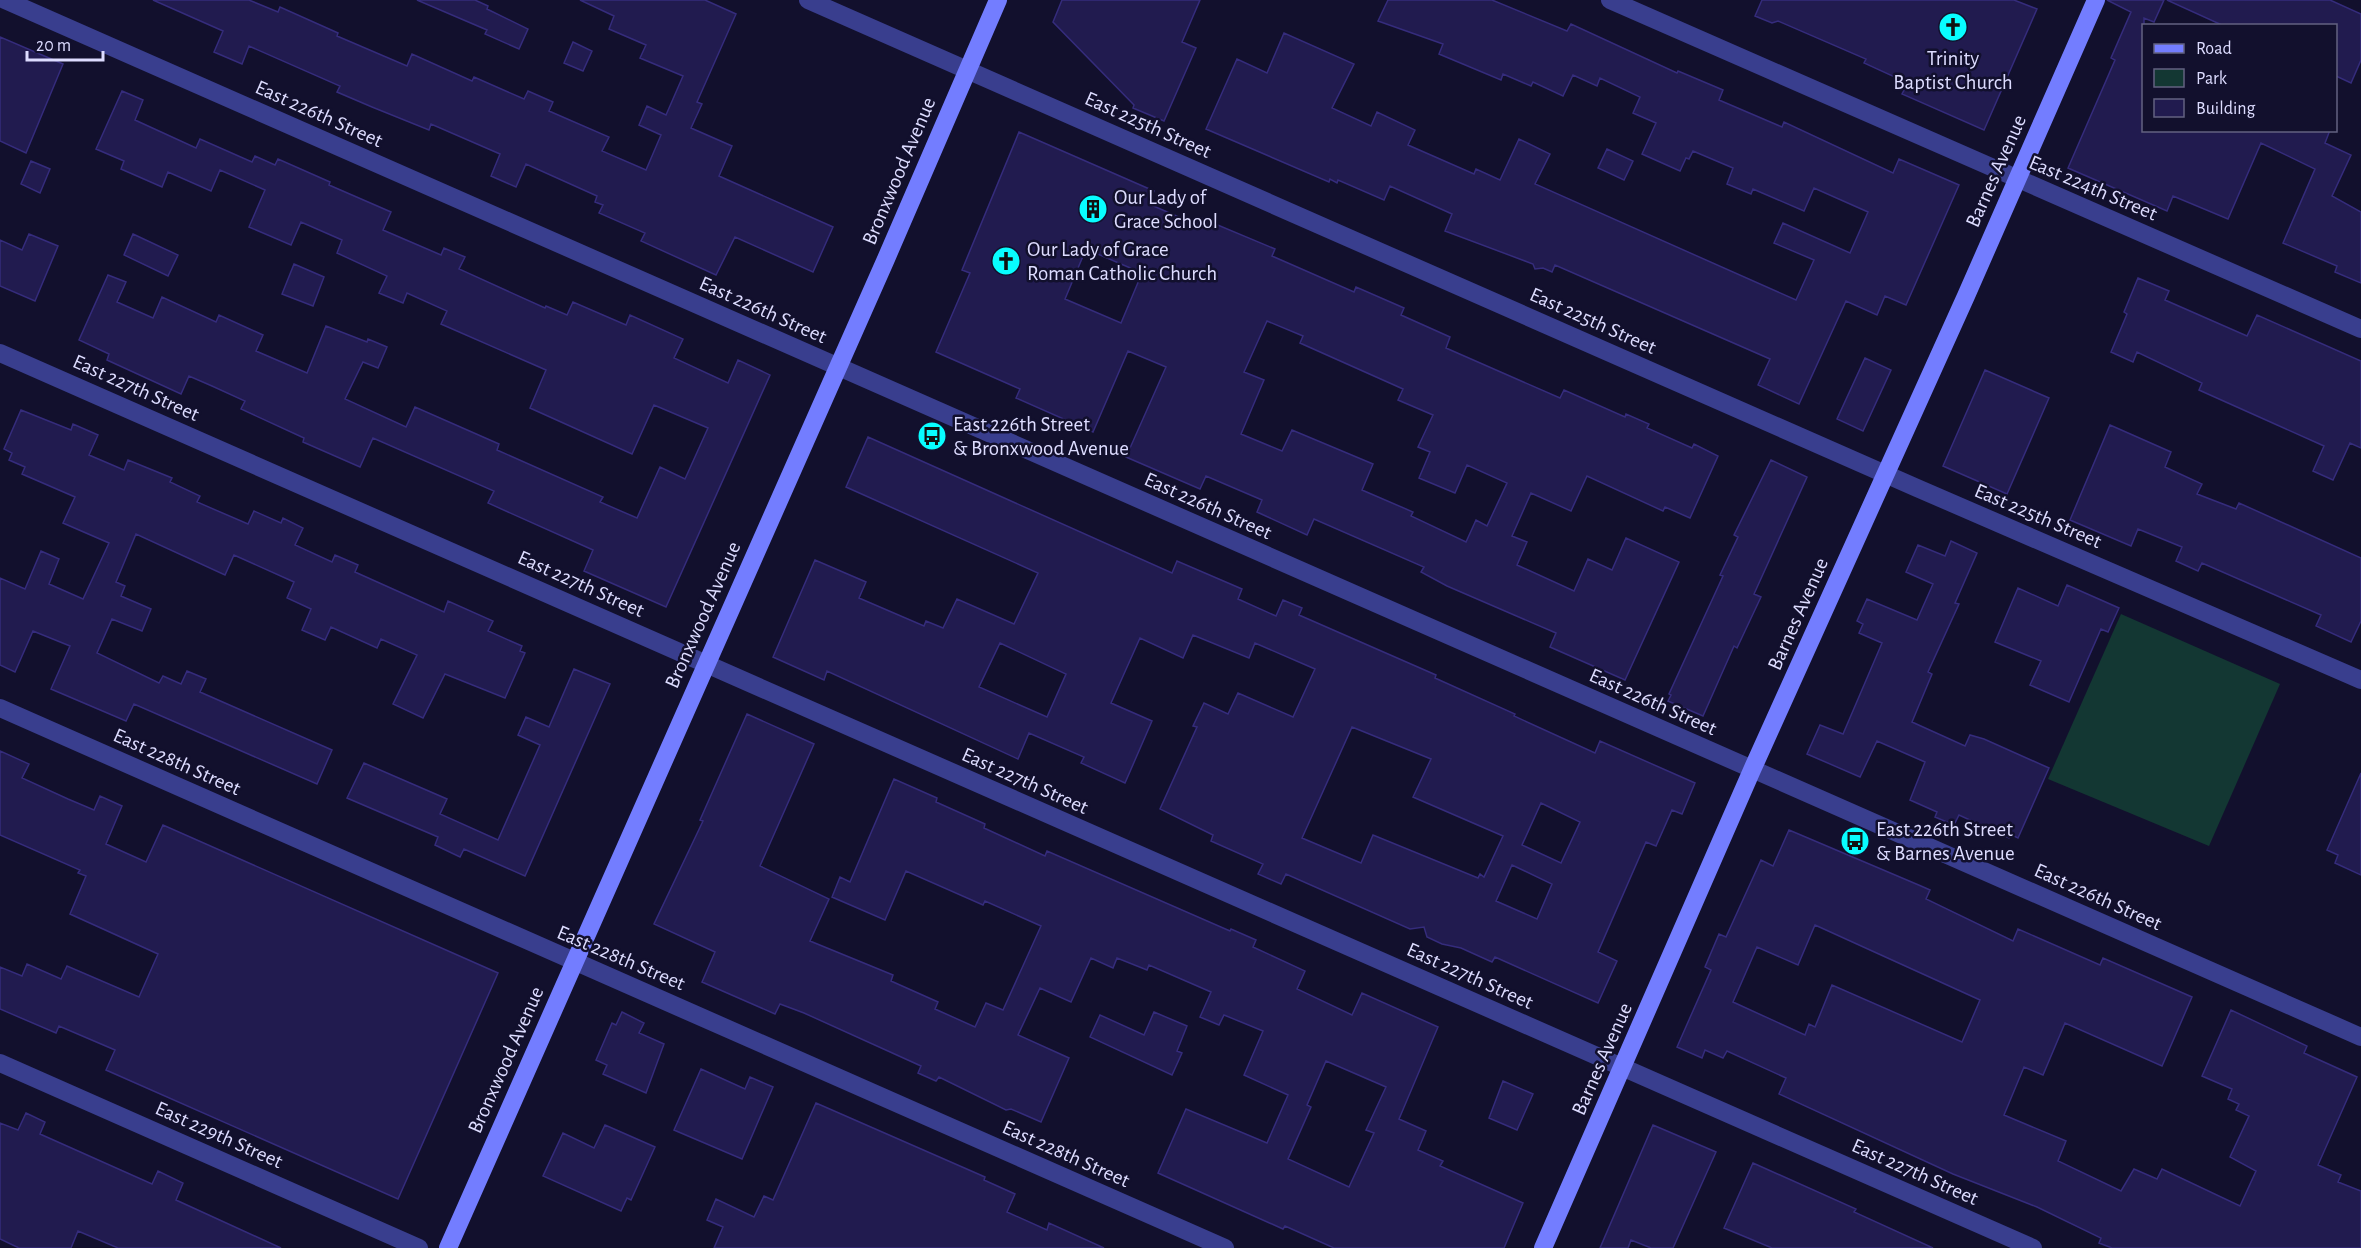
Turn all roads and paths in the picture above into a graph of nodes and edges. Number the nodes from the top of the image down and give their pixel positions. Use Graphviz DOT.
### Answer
graph roads {
  1 [pos="5,0"];
  2 [pos="808,0"];
  3 [pos="998,0"];
  4 [pos="1610,0"];
  5 [pos="2096,0"];
  6 [pos="967,70"];
  7 [pos="2018,180"];
  8 [pos="2361,330"];
  9 [pos="0,353"];
  10 [pos="837,367"];
  11 [pos="1886,475"];
  12 [pos="705,664"];
  13 [pos="2361,680"];
  14 [pos="0,708"];
  15 [pos="1752,771"];
  16 [pos="574,962"];
  17 [pos="2361,1036"];
  18 [pos="0,1063"];
  19 [pos="1623,1068"];
  20 [pos="419,1248"];
  21 [pos="448,1248"];
  22 [pos="1225,1248"];
  23 [pos="1543,1248"];
  24 [pos="2033,1248"];
  1 -- 10 [label="street, East 226th Street"];
  2 -- 6 [label="street, East 225th Street"];
  3 -- 6 [label="street, Bronxwood Avenue"];
  4 -- 7 [label="street, East 224th Street"];
  5 -- 7 [label="street, Barnes Avenue"];
  6 -- 10 [label="street, Bronxwood Avenue"];
  6 -- 11 [label="street, East 225th Street"];
  7 -- 8 [label="street, East 224th Street"];
  7 -- 11 [label="street, Barnes Avenue"];
  9 -- 12 [label="street, East 227th Street"];
  10 -- 12 [label="street, Bronxwood Avenue"];
  10 -- 15 [label="street, East 226th Street"];
  11 -- 13 [label="street, East 225th Street"];
  11 -- 15 [label="street, Barnes Avenue"];
  12 -- 16 [label="street, Bronxwood Avenue"];
  12 -- 19 [label="street, East 227th Street"];
  14 -- 16 [label="street, East 228th Street"];
  15 -- 17 [label="street, East 226th Street"];
  15 -- 19 [label="street, Barnes Avenue"];
  16 -- 21 [label="street, Bronxwood Avenue"];
  16 -- 22 [label="street, East 228th Street"];
  18 -- 20 [label="street, East 229th Street"];
  19 -- 23 [label="street, Barnes Avenue"];
  19 -- 24 [label="street, East 227th Street"];
}
